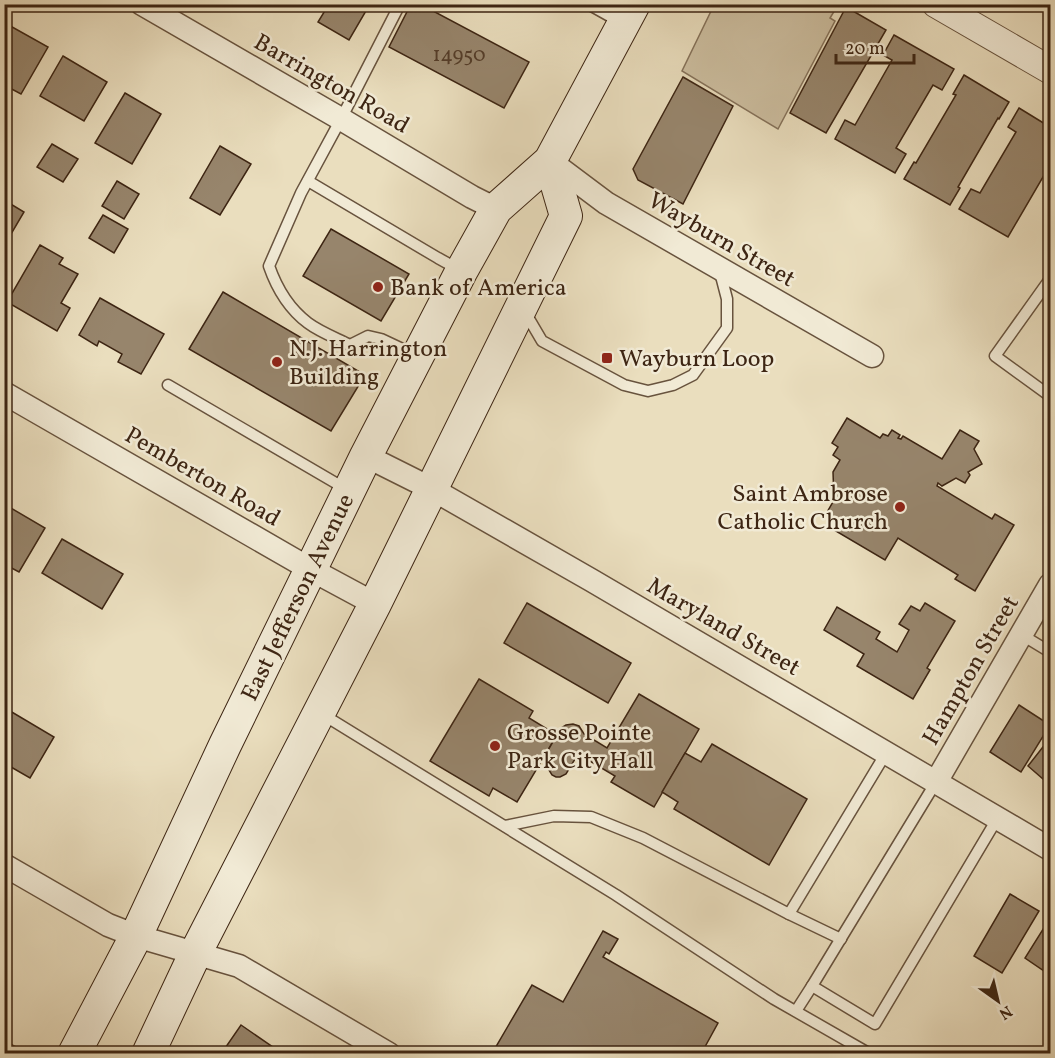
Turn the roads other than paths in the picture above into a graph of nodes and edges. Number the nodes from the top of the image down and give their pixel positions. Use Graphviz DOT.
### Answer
graph roads {
  1 [pos="142,4"];
  2 [pos="400,4"];
  3 [pos="588,4"];
  4 [pos="936,4"];
  5 [pos="629,14"];
  6 [pos="1050,70"];
  7 [pos="342,119"];
  8 [pos="550,161"];
  9 [pos="308,181"];
  10 [pos="496,209"];
  11 [pos="719,268"];
  12 [pos="462,270"];
  13 [pos="1050,279"];
  14 [pos="521,306"];
  15 [pos="417,356"];
  16 [pos="872,356"];
  17 [pos="168,385"];
  18 [pos="4,393"];
  19 [pos="1050,396"];
  20 [pos="366,456"];
  21 [pos="432,489"];
  22 [pos="349,490"];
  23 [pos="310,569"];
  24 [pos="1050,585"];
  25 [pos="375,604"];
  26 [pos="1022,635"];
  27 [pos="1050,652"];
  28 [pos="319,713"];
  29 [pos="886,753"];
  30 [pos="936,782"];
  31 [pos="997,819"];
  32 [pos="505,826"];
  33 [pos="1050,849"];
  34 [pos="4,865"];
  35 [pos="789,914"];
  36 [pos="136,936"];
  37 [pos="841,939"];
  38 [pos="195,954"];
  39 [pos="812,986"];
  40 [pos="796,1011"];
  41 [pos="4,1047"];
  42 [pos="17,1053"];
  43 [pos="74,1053"];
  44 [pos="148,1053"];
  45 [pos="389,1053"];
  46 [pos="870,1053"];
  1 -- 7 [label="street, Barrington Road"];
  2 -- 7 [label="lane"];
  3 -- 5 [label="lane"];
  4 -- 6 [label="street"];
  5 -- 8 [label="main road, East Jefferson Avenue"];
  7 -- 9 [label="lane"];
  7 -- 10 [label="street, Barrington Road"];
  8 -- 10 [label="main road, East Jefferson Avenue"];
  8 -- 11 [label="street, Wayburn Street"];
  8 -- 14 [label="main road"];
  9 -- 12 [label="lane"];
  9 -- 15 [label="lane"];
  10 -- 12 [label="main road, East Jefferson Avenue"];
  11 -- 14 [label="lane"];
  11 -- 16 [label="street, Wayburn Street"];
  12 -- 15 [label="main road, East Jefferson Avenue"];
  13 -- 19 [label="lane"];
  14 -- 21 [label="main road"];
  15 -- 20 [label="main road, East Jefferson Avenue"];
  17 -- 22 [label="lane"];
  18 -- 23 [label="street, Pemberton Road"];
  20 -- 21 [label="street, Maryland Street"];
  20 -- 22 [label="main road, East Jefferson Avenue"];
  21 -- 25 [label="main road"];
  21 -- 29 [label="street, Maryland Street"];
  22 -- 23 [label="main road, East Jefferson Avenue"];
  23 -- 25 [label="street, Pemberton Road"];
  23 -- 36 [label="main road, East Jefferson Avenue"];
  24 -- 26 [label="street, Hampton Street"];
  25 -- 28 [label="main road"];
  26 -- 27 [label="lane"];
  26 -- 30 [label="street, Hampton Street"];
  28 -- 32 [label="lane"];
  28 -- 38 [label="main road"];
  29 -- 30 [label="street, Maryland Street"];
  29 -- 35 [label="lane"];
  30 -- 31 [label="street, Maryland Street"];
  30 -- 37 [label="lane"];
  31 -- 33 [label="street, Maryland Street"];
  31 -- 39 [label="lane"];
  32 -- 35 [label="lane"];
  32 -- 40 [label="lane"];
  34 -- 36 [label="street"];
  35 -- 37 [label="lane"];
  36 -- 38 [label="street"];
  36 -- 43 [label="main road, East Jefferson Avenue"];
  37 -- 39 [label="lane"];
  38 -- 44 [label="main road"];
  38 -- 45 [label="street"];
  39 -- 40 [label="lane"];
  40 -- 46 [label="lane"];
  41 -- 42 [label="lane"];
}
